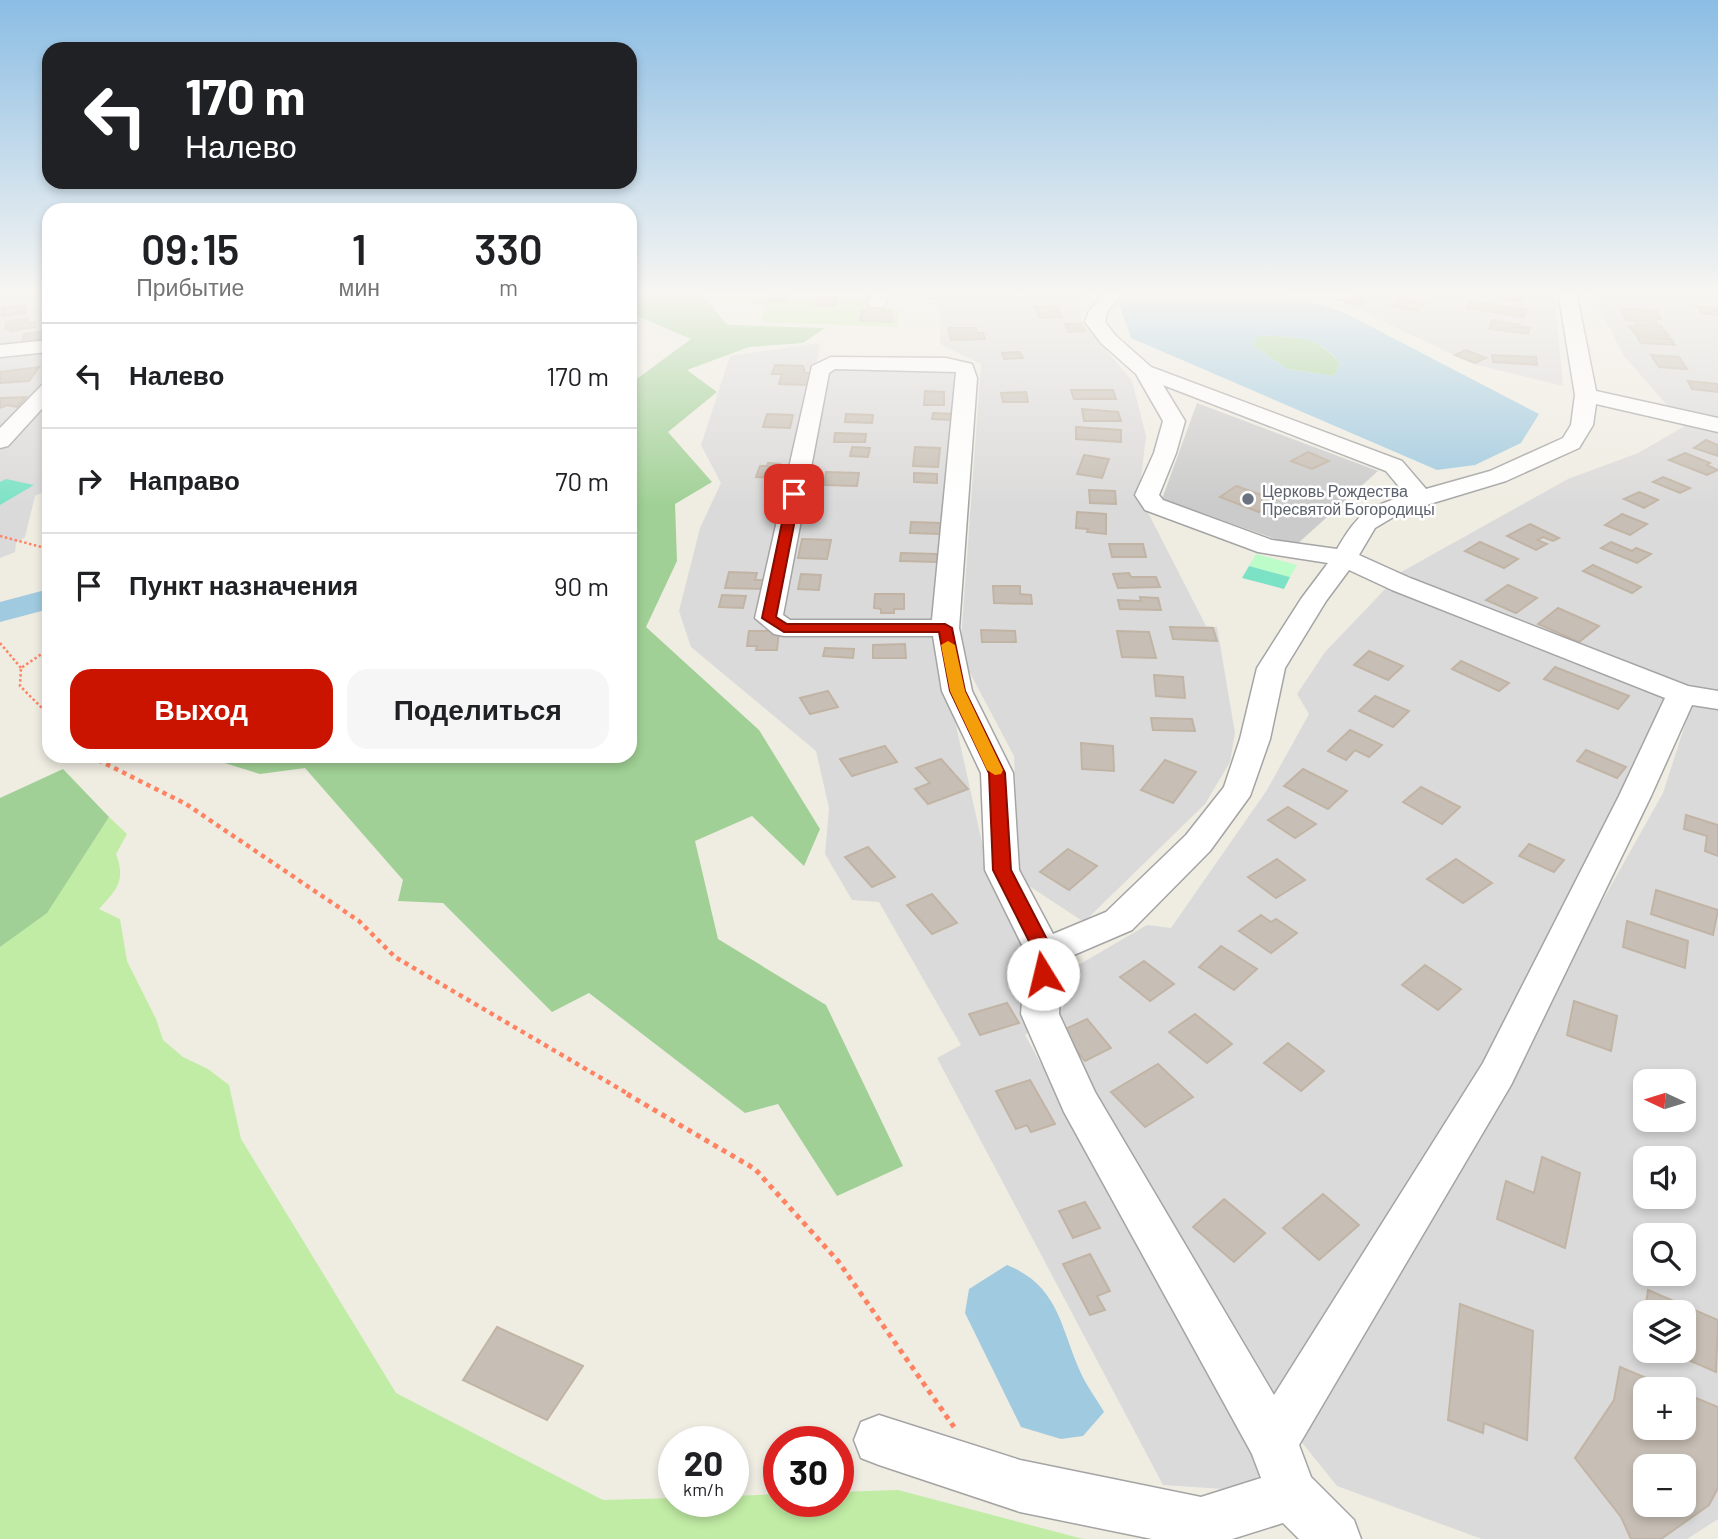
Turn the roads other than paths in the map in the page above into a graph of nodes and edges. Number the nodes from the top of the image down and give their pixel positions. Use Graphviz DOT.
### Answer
graph roads {
  1 [pos="1135,363"];
  2 [pos="1580,363"];
  3 [pos="1144,371"];
  4 [pos="1586,396"];
  5 [pos="42,397"];
  6 [pos="1718,425"];
  7 [pos="0,441"];
  8 [pos="1421,499"];
  9 [pos="1345,558"];
  10 [pos="945,628"];
  11 [pos="1700,697"];
  12 [pos="1044,953"];
  13 [pos="879,1440"];
  14 [pos="1273,1442"];
  15 [pos="1292,1494"];
  16 [pos="1335,1539"];
  1 -- 3 [label="street"];
  2 -- 4 [label="street"];
  3 -- 8 [label="street"];
  3 -- 9 [label="street"];
  4 -- 6 [label="street"];
  4 -- 8 [label="street"];
  5 -- 7 [label="street"];
  8 -- 9 [label="street"];
  9 -- 11 [label="street"];
  9 -- 12 [label="street"];
  10 -- 10 [label="street"];
  10 -- 12 [label="street"];
  11 -- 14 [label="street"];
  12 -- 14 [label="street"];
  13 -- 15 [label="street"];
  14 -- 15 [label="street"];
  15 -- 16 [label="street"];
}
